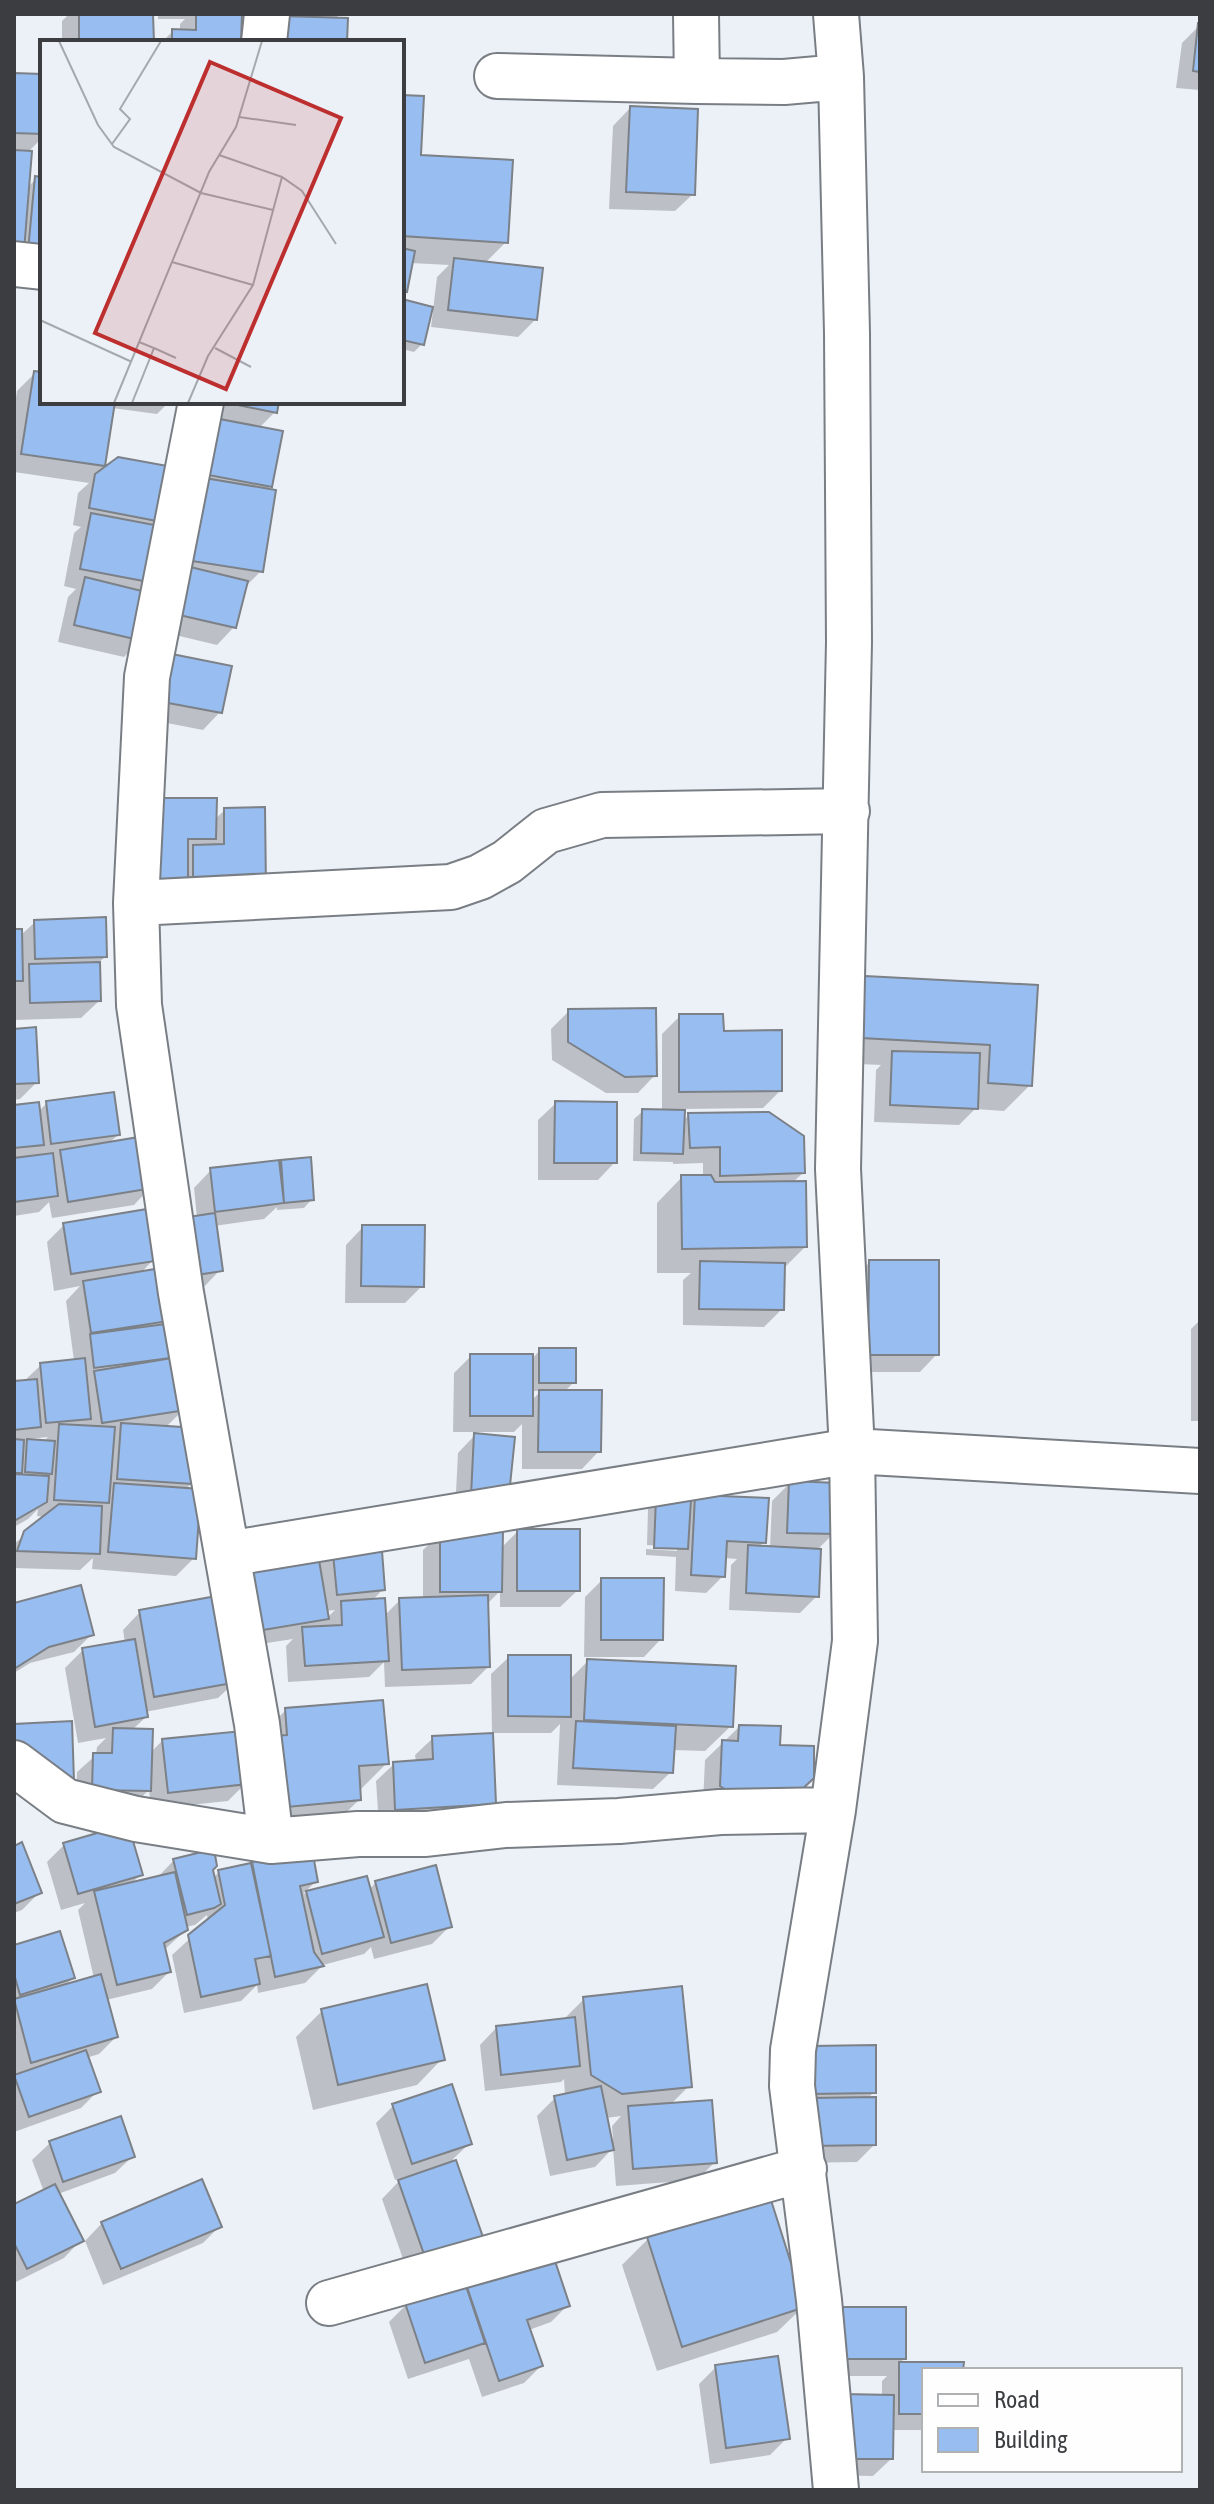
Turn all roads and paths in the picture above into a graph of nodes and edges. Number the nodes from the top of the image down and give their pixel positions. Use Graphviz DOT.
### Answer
graph roads {
  1 [pos="267,14"];
  2 [pos="696,14"];
  3 [pos="836,14"];
  4 [pos="264,40"];
  5 [pos="497,76"];
  6 [pos="841,77"];
  7 [pos="697,81"];
  8 [pos="14,264"];
  9 [pos="40,267"];
  10 [pos="201,404"];
  11 [pos="847,811"];
  12 [pos="136,903"];
  13 [pos="852,1451"];
  14 [pos="1200,1471"];
  15 [pos="227,1554"];
  16 [pos="14,1763"];
  17 [pos="833,1810"];
  18 [pos="271,1841"];
  19 [pos="804,2169"];
  20 [pos="329,2303"];
  21 [pos="836,2490"];
  1 -- 4 [label="street"];
  2 -- 7 [label="street"];
  3 -- 6 [label="street"];
  5 -- 7 [label="street"];
  6 -- 7 [label="street"];
  6 -- 11 [label="street"];
  8 -- 9 [label="street"];
  10 -- 12 [label="street"];
  11 -- 12 [label="street"];
  11 -- 13 [label="street"];
  12 -- 15 [label="street"];
  13 -- 14 [label="street"];
  13 -- 15 [label="street"];
  13 -- 17 [label="street"];
  15 -- 18 [label="street"];
  16 -- 18 [label="street"];
  17 -- 18 [label="street"];
  17 -- 19 [label="street"];
  19 -- 20 [label="street"];
  19 -- 21 [label="street"];
}
